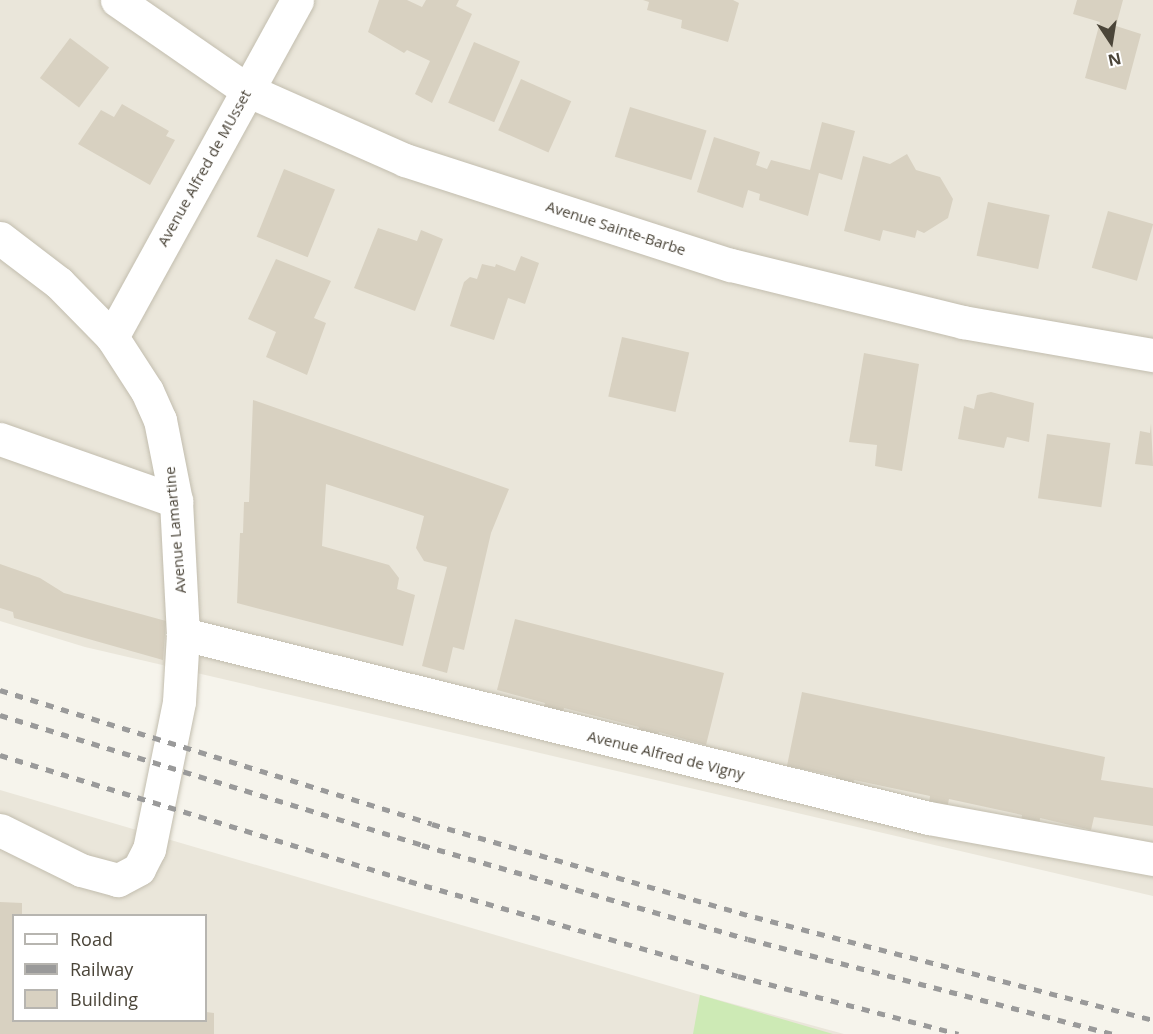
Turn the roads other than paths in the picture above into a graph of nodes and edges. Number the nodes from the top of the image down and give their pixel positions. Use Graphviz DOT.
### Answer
graph roads {
  1 [pos="117,0"];
  2 [pos="297,0"];
  3 [pos="247,90"];
  4 [pos="0,238"];
  5 [pos="112,336"];
  6 [pos="1153,355"];
  7 [pos="0,439"];
  8 [pos="176,501"];
  9 [pos="183,634"];
  10 [pos="0,830"];
  11 [pos="1153,859"];
  1 -- 3 [label="street, Avenue Sainte-Barbe"];
  2 -- 3 [label="street, Avenue Alfred de MUsset"];
  3 -- 5 [label="street, Avenue Alfred de MUsset"];
  3 -- 6 [label="street, Avenue Sainte-Barbe"];
  4 -- 5 [label="street, Avenue Lamartine"];
  5 -- 8 [label="street, Avenue Lamartine"];
  7 -- 8 [label="street"];
  8 -- 9 [label="street, Avenue Lamartine"];
  9 -- 10 [label="street, Avenue Lamartine"];
  9 -- 11 [label="street, Avenue Alfred de Vigny"];
}
